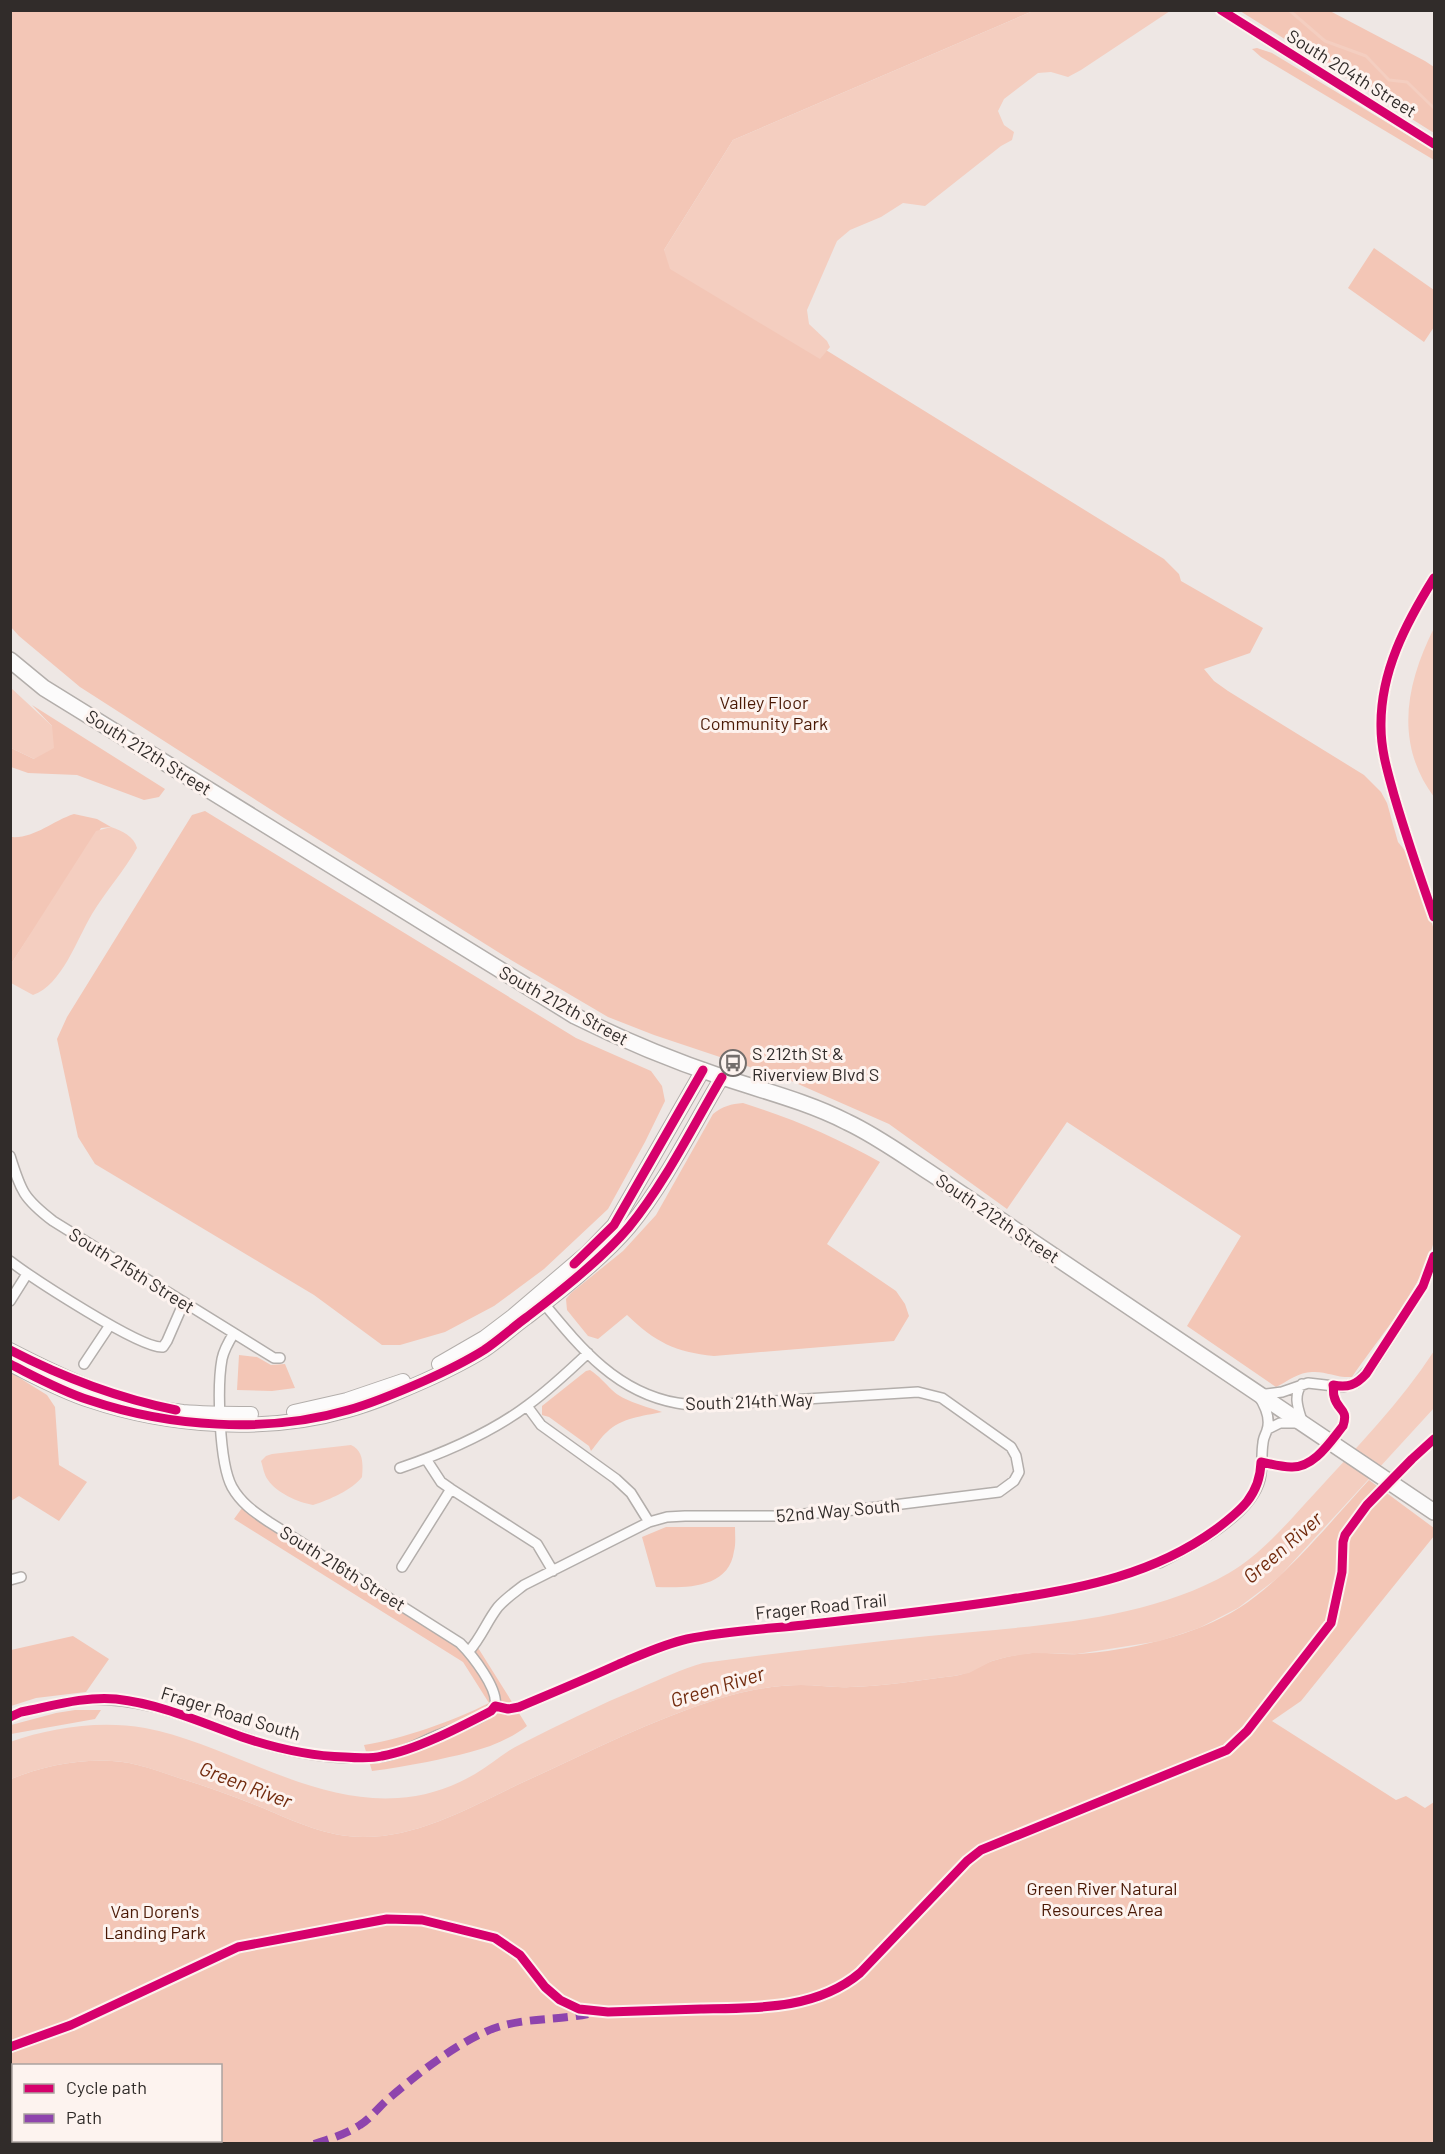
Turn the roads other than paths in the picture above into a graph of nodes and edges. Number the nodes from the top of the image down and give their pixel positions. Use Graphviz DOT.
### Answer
graph roads {
  1 [pos="1221,10"];
  2 [pos="1434,144"];
  3 [pos="1434,578"];
  4 [pos="10,660"];
  5 [pos="1434,917"];
  6 [pos="703,1071"];
  7 [pos="723,1077"];
  8 [pos="10,1156"];
  9 [pos="1434,1256"];
  10 [pos="10,1261"];
  11 [pos="27,1274"];
  12 [pos="540,1300"];
  13 [pos="10,1301"];
  14 [pos="184,1302"];
  15 [pos="110,1325"];
  16 [pos="234,1333"];
  17 [pos="10,1350"];
  18 [pos="588,1353"];
  19 [pos="280,1358"];
  20 [pos="10,1364"];
  21 [pos="84,1364"];
  22 [pos="50,1378"];
  23 [pos="1302,1384"];
  24 [pos="1258,1395"];
  25 [pos="527,1406"];
  26 [pos="221,1418"];
  27 [pos="1303,1424"];
  28 [pos="1268,1429"];
  29 [pos="426,1459"];
  30 [pos="400,1468"];
  31 [pos="1018,1472"];
  32 [pos="450,1489"];
  33 [pos="1434,1512"];
  34 [pos="649,1522"];
  35 [pos="1159,1563"];
  36 [pos="402,1567"];
  37 [pos="553,1570"];
  38 [pos="21,1577"];
  39 [pos="10,1580"];
  40 [pos="469,1651"];
  41 [pos="90,1699"];
  42 [pos="495,1706"];
  1 -- 2 [label="street, South 204th Street"];
  3 -- 5 [label="street"];
  4 -- 6 [label="main road, South 212th Street"];
  6 -- 7 [label="main road, South 212th Street"];
  6 -- 12 [label="street"];
  7 -- 12 [label="street"];
  7 -- 24 [label="main road, South 212th Street"];
  8 -- 14 [label="street, South 215th Street"];
  9 -- 23 [label="street"];
  10 -- 11 [label="street"];
  11 -- 13 [label="street"];
  11 -- 15 [label="street"];
  12 -- 18 [label="street, South 214th Way"];
  12 -- 26 [label="street"];
  14 -- 15 [label="street"];
  14 -- 16 [label="street, South 215th Street"];
  15 -- 21 [label="street"];
  16 -- 19 [label="street, South 215th Street"];
  16 -- 26 [label="street, South 216th Street"];
  17 -- 22 [label="street"];
  18 -- 25 [label="street"];
  18 -- 31 [label="street, South 214th Way"];
  20 -- 22 [label="street"];
  22 -- 26 [label="street"];
  23 -- 24 [label="street"];
  23 -- 27 [label="street"];
  24 -- 27 [label="main road, South 212th Street"];
  24 -- 28 [label="street"];
  25 -- 29 [label="street"];
  25 -- 34 [label="street"];
  26 -- 40 [label="street, South 216th Street"];
  27 -- 28 [label="street"];
  27 -- 33 [label="main road, South 212th Street"];
  28 -- 35 [label="street"];
  29 -- 30 [label="street"];
  29 -- 32 [label="street"];
  31 -- 34 [label="street, 52nd Way South"];
  32 -- 36 [label="street"];
  32 -- 37 [label="street"];
  34 -- 37 [label="street, 52nd Way South"];
  37 -- 40 [label="street, 52nd Way South"];
  38 -- 39 [label="street"];
  40 -- 42 [label="street, South 216th Street"];
  41 -- 42 [label="street, Frager Road South"];
}
